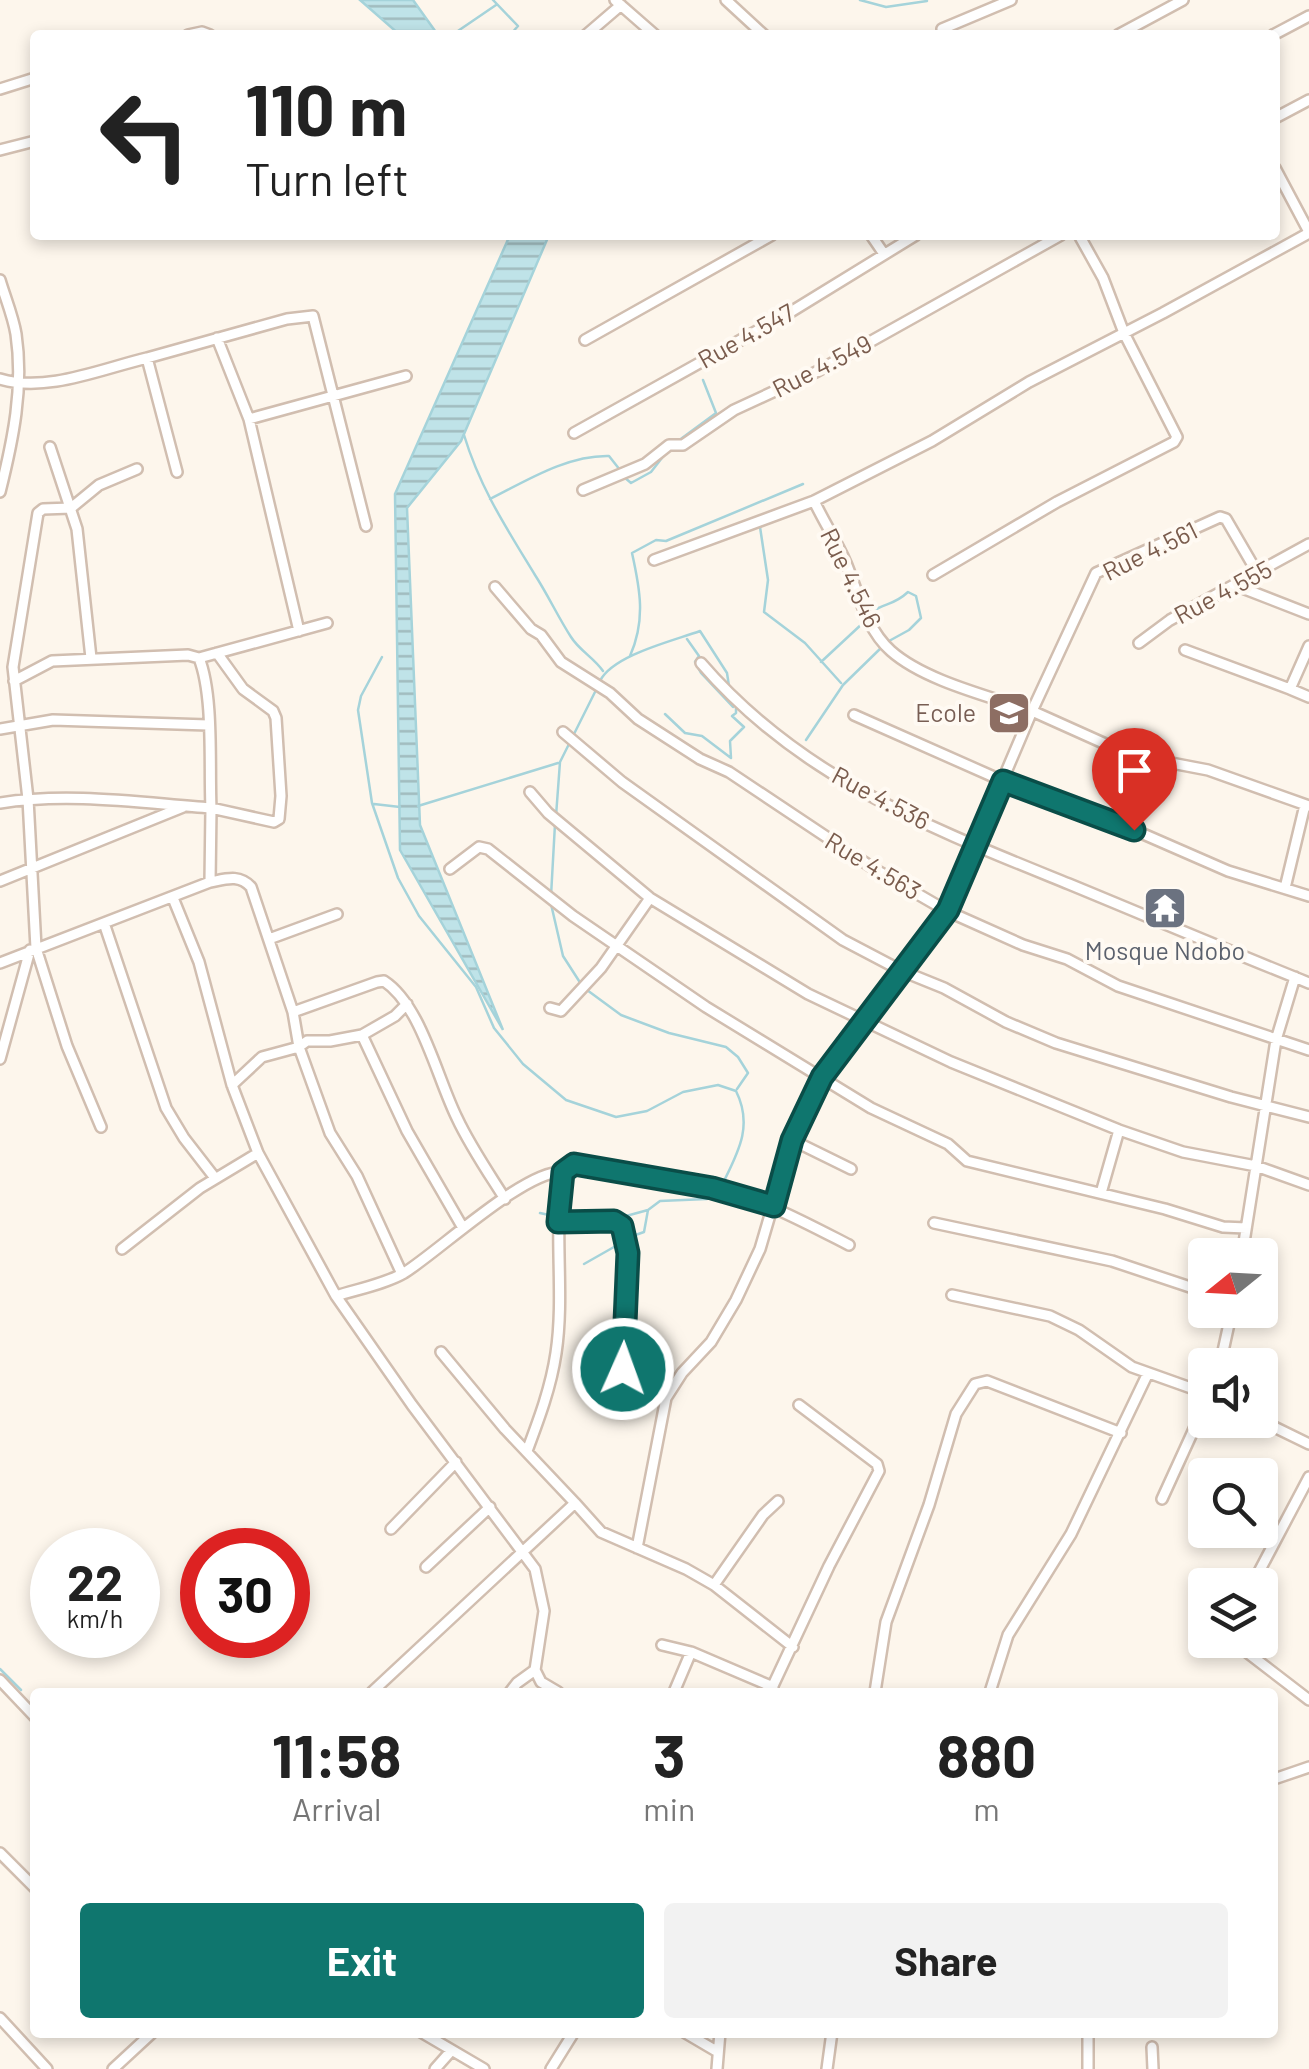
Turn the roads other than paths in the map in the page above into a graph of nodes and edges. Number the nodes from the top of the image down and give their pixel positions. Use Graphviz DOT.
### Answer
graph roads {
  1 [pos="1012,0"];
  2 [pos="1183,0"];
  3 [pos="618,2"];
  4 [pos="731,2"];
  5 [pos="1309,16"];
  6 [pos="942,29"];
  7 [pos="591,30"];
  8 [pos="649,30"];
  9 [pos="759,30"];
  10 [pos="1127,30"];
  11 [pos="1280,31"];
  12 [pos="30,80"];
  13 [pos="0,89"];
  14 [pos="1309,100"];
  15 [pos="1280,115"];
  16 [pos="30,142"];
  17 [pos="0,150"];
  18 [pos="1280,178"];
  19 [pos="1309,233"];
  20 [pos="763,240"];
  21 [pos="875,240"];
  22 [pos="908,240"];
  23 [pos="1052,240"];
  24 [pos="1082,240"];
  25 [pos="884,254"];
  26 [pos="0,280"];
  27 [pos="1124,334"];
  28 [pos="217,338"];
  29 [pos="585,340"];
  30 [pos="147,358"];
  31 [pos="406,376"];
  32 [pos="0,379"];
  33 [pos="19,385"];
  34 [pos="334,395"];
  35 [pos="249,419"];
  36 [pos="574,433"];
  37 [pos="50,446"];
  38 [pos="136,469"];
  39 [pos="177,472"];
  40 [pos="583,490"];
  41 [pos="0,492"];
  42 [pos="814,501"];
  43 [pos="71,508"];
  44 [pos="366,526"];
  45 [pos="1309,544"];
  46 [pos="654,560"];
  47 [pos="1258,574"];
  48 [pos="933,575"];
  49 [pos="495,586"];
  50 [pos="1237,586"];
  51 [pos="1309,614"];
  52 [pos="327,623"];
  53 [pos="299,630"];
  54 [pos="1140,643"];
  55 [pos="1309,646"];
  56 [pos="1185,650"];
  57 [pos="217,653"];
  58 [pos="91,658"];
  59 [pos="199,658"];
  60 [pos="701,664"];
  61 [pos="13,667"];
  62 [pos="0,668"];
  63 [pos="14,680"];
  64 [pos="1290,690"];
  65 [pos="1309,697"];
  66 [pos="1032,711"];
  67 [pos="854,715"];
  68 [pos="208,725"];
  69 [pos="22,727"];
  70 [pos="0,729"];
  71 [pos="562,732"];
  72 [pos="1003,781"];
  73 [pos="530,792"];
  74 [pos="28,798"];
  75 [pos="0,803"];
  76 [pos="1307,805"];
  77 [pos="186,806"];
  78 [pos="210,808"];
  79 [pos="977,846"];
  80 [pos="33,868"];
  81 [pos="450,868"];
  82 [pos="0,881"];
  83 [pos="210,882"];
  84 [pos="1285,888"];
  85 [pos="1309,896"];
  86 [pos="173,898"];
  87 [pos="650,898"];
  88 [pos="948,910"];
  89 [pos="337,914"];
  90 [pos="104,923"];
  91 [pos="269,940"];
  92 [pos="616,943"];
  93 [pos="33,949"];
  94 [pos="0,963"];
  95 [pos="902,972"];
  96 [pos="1295,977"];
  97 [pos="1309,983"];
  98 [pos="407,1004"];
  99 [pos="550,1008"];
  100 [pos="293,1012"];
  101 [pos="865,1021"];
  102 [pos="362,1035"];
  103 [pos="1276,1040"];
  104 [pos="299,1047"];
  105 [pos="1309,1050"];
  106 [pos="0,1059"];
  107 [pos="822,1077"];
  108 [pos="232,1086"];
  109 [pos="1264,1106"];
  110 [pos="1309,1117"];
  111 [pos="101,1127"];
  112 [pos="1118,1130"];
  113 [pos="792,1140"];
  114 [pos="258,1153"];
  115 [pos="1256,1166"];
  116 [pos="851,1170"];
  117 [pos="563,1172"];
  118 [pos="215,1178"];
  119 [pos="1309,1184"];
  120 [pos="1101,1193"];
  121 [pos="505,1198"];
  122 [pos="774,1206"];
  123 [pos="558,1222"];
  124 [pos="934,1223"];
  125 [pos="463,1228"];
  126 [pos="1246,1228"];
  127 [pos="1245,1238"];
  128 [pos="849,1245"];
  129 [pos="122,1249"];
  130 [pos="402,1274"];
  131 [pos="1188,1286"];
  132 [pos="952,1295"];
  133 [pos="336,1296"];
  134 [pos="441,1352"];
  135 [pos="623,1369"];
  136 [pos="1148,1373"];
  137 [pos="1188,1387"];
  138 [pos="800,1406"];
  139 [pos="1278,1429"];
  140 [pos="1121,1432"];
  141 [pos="1190,1438"];
  142 [pos="1309,1444"];
  143 [pos="527,1451"];
  144 [pos="456,1462"];
  145 [pos="1309,1477"];
  146 [pos="1162,1499"];
  147 [pos="778,1501"];
  148 [pos="575,1503"];
  149 [pos="490,1508"];
  150 [pos="391,1529"];
  151 [pos="638,1548"];
  152 [pos="524,1550"];
  153 [pos="426,1567"];
  154 [pos="1261,1568"];
  155 [pos="714,1585"];
  156 [pos="662,1645"];
  157 [pos="793,1647"];
  158 [pos="691,1652"];
  159 [pos="1254,1658"];
  160 [pos="535,1670"];
  161 [pos="0,1680"];
  162 [pos="376,1688"];
  163 [pos="513,1688"];
  164 [pos="551,1688"];
  165 [pos="676,1688"];
  166 [pos="768,1688"];
  167 [pos="773,1688"];
  168 [pos="876,1688"];
  169 [pos="991,1688"];
  170 [pos="1309,1700"];
  171 [pos="30,1712"];
  172 [pos="1309,1767"];
  173 [pos="1278,1778"];
  174 [pos="0,1853"];
  175 [pos="30,1883"];
  176 [pos="0,2018"];
  177 [pos="147,2038"];
  178 [pos="430,2038"];
  179 [pos="570,2038"];
  180 [pos="694,2038"];
  181 [pos="719,2038"];
  182 [pos="831,2038"];
  183 [pos="1088,2038"];
  184 [pos="1152,2047"];
  185 [pos="451,2051"];
  186 [pos="718,2052"];
  187 [pos="47,2069"];
  188 [pos="113,2069"];
  189 [pos="435,2069"];
  190 [pos="484,2069"];
  191 [pos="551,2069"];
  192 [pos="717,2069"];
  193 [pos="827,2069"];
  194 [pos="1088,2069"];
  195 [pos="1153,2069"];
  1 -- 6 [label="street"];
  2 -- 10 [label="street"];
  3 -- 7 [label="street"];
  3 -- 8 [label="street"];
  4 -- 9 [label="street"];
  5 -- 11 [label="street"];
  12 -- 13 [label="street"];
  14 -- 15 [label="street"];
  16 -- 17 [label="street"];
  18 -- 19 [label="street"];
  19 -- 27 [label="street"];
  20 -- 29 [label="street"];
  21 -- 25 [label="street"];
  22 -- 25 [label="street, Rue 4.547"];
  23 -- 40 [label="street, Rue 4.549"];
  24 -- 27 [label="street"];
  25 -- 36 [label="street, Rue 4.547"];
  26 -- 33 [label="street"];
  27 -- 42 [label="street"];
  27 -- 48 [label="street"];
  28 -- 30 [label="street"];
  28 -- 34 [label="street"];
  28 -- 35 [label="street"];
  30 -- 33 [label="street"];
  30 -- 39 [label="street"];
  31 -- 34 [label="street"];
  32 -- 33 [label="street"];
  33 -- 41 [label="street"];
  34 -- 35 [label="street"];
  34 -- 44 [label="street"];
  35 -- 53 [label="street"];
  37 -- 43 [label="street"];
  38 -- 43 [label="street"];
  42 -- 46 [label="street"];
  42 -- 66 [label="street, Rue 4.546"];
  43 -- 58 [label="street"];
  43 -- 61 [label="street"];
  45 -- 47 [label="street, Rue 4.555"];
  47 -- 50 [label="street, Rue 4.555"];
  47 -- 66 [label="street, Rue 4.561"];
  49 -- 88 [label="street, Rue 4.563"];
  50 -- 51 [label="street"];
  50 -- 54 [label="street, Rue 4.555"];
  52 -- 53 [label="street"];
  53 -- 57 [label="street"];
  55 -- 64 [label="street"];
  56 -- 64 [label="street"];
  57 -- 59 [label="street"];
  57 -- 78 [label="street"];
  58 -- 59 [label="street"];
  58 -- 63 [label="street"];
  59 -- 68 [label="street"];
  60 -- 79 [label="street, Rue 4.536"];
  61 -- 62 [label="street"];
  61 -- 63 [label="street"];
  63 -- 69 [label="street"];
  64 -- 65 [label="street"];
  66 -- 72 [label="street"];
  66 -- 76 [label="street, Rue 4.546"];
  67 -- 72 [label="street"];
  68 -- 69 [label="street"];
  68 -- 78 [label="street"];
  69 -- 70 [label="street"];
  69 -- 74 [label="street"];
  71 -- 95 [label="street"];
  72 -- 79 [label="street"];
  72 -- 84 [label="street"];
  73 -- 87 [label="street"];
  74 -- 75 [label="street"];
  74 -- 77 [label="street"];
  74 -- 80 [label="street"];
  76 -- 84 [label="street"];
  77 -- 78 [label="street"];
  77 -- 80 [label="street"];
  78 -- 83 [label="street"];
  79 -- 88 [label="street"];
  79 -- 96 [label="street, Rue 4.536"];
  80 -- 82 [label="street"];
  80 -- 93 [label="street"];
  81 -- 92 [label="street"];
  83 -- 86 [label="street"];
  83 -- 91 [label="street"];
  84 -- 85 [label="street"];
  86 -- 90 [label="street"];
  86 -- 108 [label="street"];
  87 -- 92 [label="street"];
  87 -- 101 [label="street"];
  88 -- 95 [label="street"];
  88 -- 103 [label="street, Rue 4.563"];
  89 -- 91 [label="street"];
  90 -- 93 [label="street"];
  90 -- 118 [label="street"];
  91 -- 100 [label="street"];
  92 -- 99 [label="street"];
  92 -- 107 [label="street"];
  93 -- 94 [label="street"];
  93 -- 106 [label="street"];
  93 -- 111 [label="street"];
  95 -- 101 [label="street"];
  95 -- 109 [label="street"];
  96 -- 97 [label="street, Rue 4.536"];
  96 -- 103 [label="street"];
  98 -- 100 [label="street"];
  98 -- 102 [label="street"];
  98 -- 121 [label="street"];
  100 -- 104 [label="street"];
  101 -- 107 [label="street"];
  101 -- 112 [label="street"];
  102 -- 104 [label="street"];
  102 -- 125 [label="street"];
  103 -- 105 [label="street, Rue 4.563"];
  103 -- 109 [label="street"];
  104 -- 108 [label="street"];
  104 -- 130 [label="street"];
  107 -- 113 [label="street"];
  107 -- 120 [label="street"];
  108 -- 114 [label="street"];
  109 -- 110 [label="street"];
  109 -- 115 [label="street"];
  112 -- 115 [label="street"];
  112 -- 120 [label="street"];
  113 -- 116 [label="street"];
  113 -- 122 [label="street"];
  114 -- 118 [label="street"];
  114 -- 133 [label="street"];
  115 -- 119 [label="street"];
  115 -- 126 [label="street"];
  117 -- 121 [label="street"];
  117 -- 122 [label="street"];
  117 -- 123 [label="street"];
  118 -- 129 [label="street"];
  120 -- 126 [label="street"];
  121 -- 125 [label="street"];
  122 -- 128 [label="street"];
  122 -- 151 [label="street"];
  123 -- 135 [label="street"];
  123 -- 143 [label="street"];
  124 -- 131 [label="street"];
  125 -- 130 [label="street"];
  126 -- 127 [label="street"];
  130 -- 133 [label="street"];
  132 -- 136 [label="street"];
  133 -- 144 [label="street"];
  134 -- 143 [label="street"];
  136 -- 137 [label="street"];
  136 -- 140 [label="street"];
  138 -- 157 [label="street"];
  139 -- 142 [label="street"];
  140 -- 168 [label="street"];
  140 -- 169 [label="street"];
  141 -- 146 [label="street"];
  143 -- 148 [label="street"];
  144 -- 149 [label="street"];
  144 -- 150 [label="street"];
  145 -- 154 [label="street"];
  147 -- 155 [label="street"];
  148 -- 151 [label="street"];
  148 -- 152 [label="street"];
  149 -- 152 [label="street"];
  149 -- 153 [label="street"];
  151 -- 155 [label="street"];
  152 -- 160 [label="street"];
  152 -- 162 [label="street"];
  155 -- 157 [label="street"];
  156 -- 158 [label="street"];
  157 -- 167 [label="street"];
  158 -- 165 [label="street"];
  158 -- 166 [label="street"];
  159 -- 170 [label="street"];
  160 -- 163 [label="street"];
  160 -- 164 [label="street"];
  161 -- 171 [label="street"];
  172 -- 173 [label="street"];
  174 -- 175 [label="street"];
  176 -- 187 [label="street"];
  177 -- 188 [label="street"];
  178 -- 185 [label="street"];
  179 -- 191 [label="street"];
  180 -- 186 [label="street"];
  181 -- 186 [label="street"];
  182 -- 193 [label="street"];
  183 -- 194 [label="street"];
  184 -- 195 [label="street"];
  185 -- 189 [label="street"];
  185 -- 190 [label="street"];
  186 -- 192 [label="street"];
}
